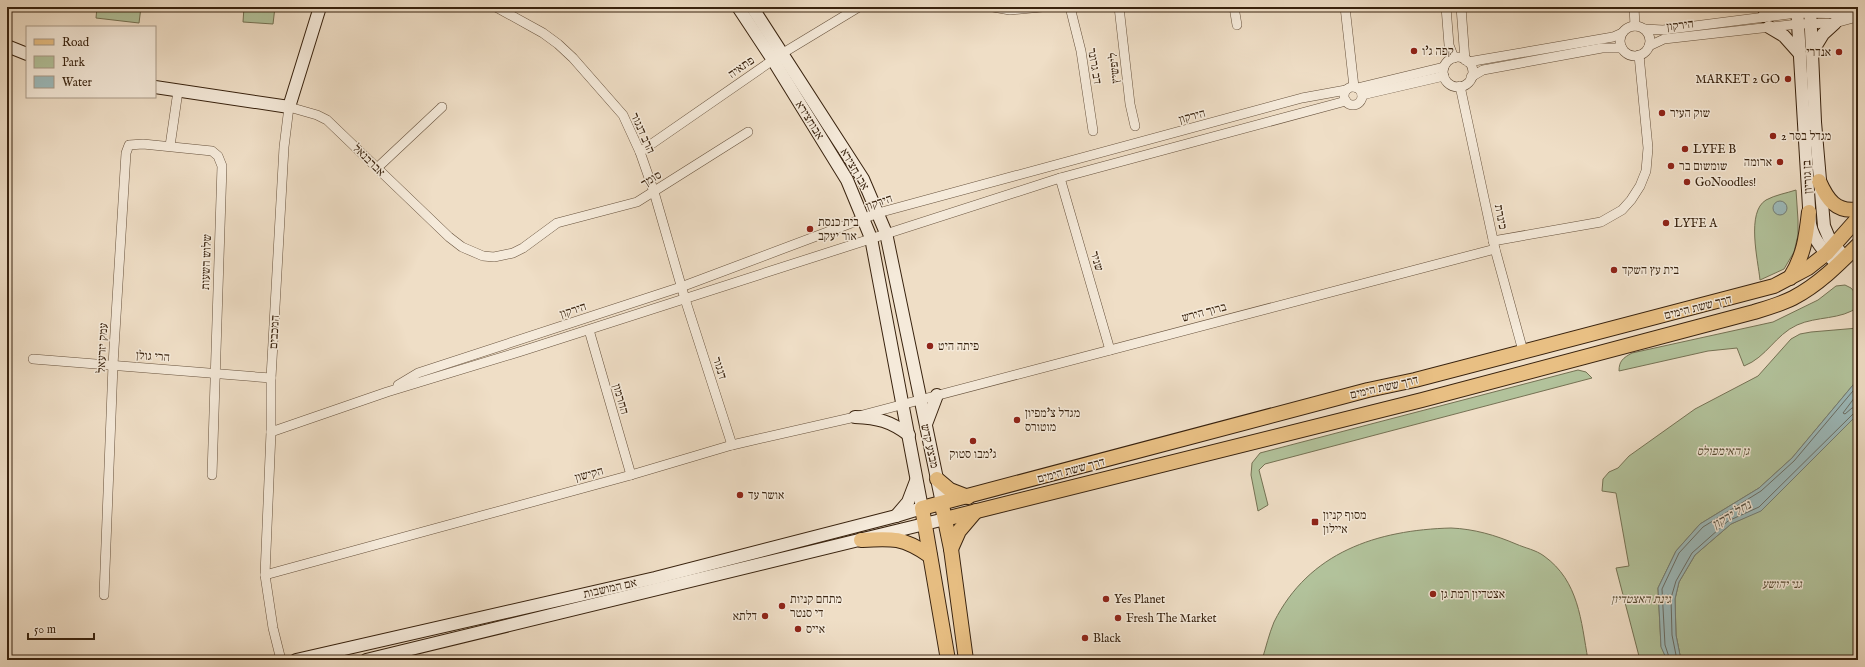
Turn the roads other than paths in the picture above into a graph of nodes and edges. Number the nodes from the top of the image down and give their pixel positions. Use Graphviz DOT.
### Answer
graph roads {
  1 [pos="320,7"];
  2 [pos="496,7"];
  3 [pos="738,7"];
  4 [pos="752,7"];
  5 [pos="859,7"];
  6 [pos="993,7"];
  7 [pos="1042,7"];
  8 [pos="1070,7"];
  9 [pos="1119,7"];
  10 [pos="1234,7"];
  11 [pos="1345,7"];
  12 [pos="1446,7"];
  13 [pos="1461,7"];
  14 [pos="1634,7"];
  15 [pos="1777,7"];
  16 [pos="1797,15"];
  17 [pos="1810,15"];
  18 [pos="1858,15"];
  19 [pos="1766,22"];
  20 [pos="1835,23"];
  21 [pos="1237,25"];
  22 [pos="1635,26"];
  23 [pos="1645,29"];
  24 [pos="1622,33"];
  25 [pos="7,46"];
  26 [pos="1649,46"];
  27 [pos="1622,48"];
  28 [pos="1806,53"];
  29 [pos="26,54"];
  30 [pos="1639,55"];
  31 [pos="778,56"];
  32 [pos="1454,58"];
  33 [pos="1467,61"];
  34 [pos="1444,71"];
  35 [pos="1471,77"];
  36 [pos="1460,86"];
  37 [pos="156,87"];
  38 [pos="1355,90"];
  39 [pos="178,91"];
  40 [pos="1346,101"];
  41 [pos="290,107"];
  42 [pos="442,107"];
  43 [pos="1135,126"];
  44 [pos="1093,130"];
  45 [pos="748,132"];
  46 [pos="170,146"];
  47 [pos="640,152"];
  48 [pos="376,168"];
  49 [pos="1060,178"];
  50 [pos="1819,181"];
  51 [pos="654,192"];
  52 [pos="1858,209"];
  53 [pos="1809,212"];
  54 [pos="878,213"];
  55 [pos="1858,218"];
  56 [pos="864,220"];
  57 [pos="557,223"];
  58 [pos="886,233"];
  59 [pos="871,238"];
  60 [pos="1494,245"];
  61 [pos="1858,245"];
  62 [pos="1831,249"];
  63 [pos="1842,261"];
  64 [pos="1789,280"];
  65 [pos="681,287"];
  66 [pos="685,300"];
  67 [pos="589,330"];
  68 [pos="1110,350"];
  69 [pos="1523,351"];
  70 [pos="33,359"];
  71 [pos="113,365"];
  72 [pos="214,373"];
  73 [pos="271,378"];
  74 [pos="387,392"];
  75 [pos="937,395"];
  76 [pos="920,400"];
  77 [pos="903,404"];
  78 [pos="855,417"];
  79 [pos="926,425"];
  80 [pos="271,432"];
  81 [pos="909,435"];
  82 [pos="732,445"];
  83 [pos="212,475"];
  84 [pos="631,475"];
  85 [pos="938,479"];
  86 [pos="916,480"];
  87 [pos="968,497"];
  88 [pos="942,503"];
  89 [pos="922,508"];
  90 [pos="976,511"];
  91 [pos="896,516"];
  92 [pos="945,520"];
  93 [pos="925,524"];
  94 [pos="861,540"];
  95 [pos="951,549"];
  96 [pos="930,556"];
  97 [pos="265,575"];
  98 [pos="104,595"];
  99 [pos="281,660"];
  100 [pos="296,660"];
  101 [pos="366,660"];
  102 [pos="948,660"];
  103 [pos="966,660"];
  1 -- 41 [label="main road, המכבים"];
  2 -- 47 [label="street, הרב דנגור"];
  3 -- 31 [label="main road, אבוחצירא"];
  4 -- 31 [label="main road, אבו חצירא"];
  5 -- 31 [label="street, פתאיה"];
  6 -- 7 [label="street"];
  8 -- 44 [label="street, דב גרונר"];
  9 -- 43 [label="street, ליפשיץ"];
  10 -- 21 [label="street"];
  11 -- 38 [label="street"];
  12 -- 32 [label="street"];
  13 -- 33 [label="street"];
  14 -- 22 [label="street"];
  15 -- 19 [label="main road"];
  16 -- 17 [label="street, הירקון"];
  16 -- 19 [label="street, הירקון"];
  16 -- 28 [label="main road, בן גוריון"];
  17 -- 18 [label="street"];
  17 -- 20 [label="street"];
  17 -- 28 [label="main road, בן גוריון"];
  18 -- 20 [label="street"];
  19 -- 23 [label="street, הירקון"];
  19 -- 26 [label="street, הירקון"];
  19 -- 28 [label="main road"];
  20 -- 28 [label="main road"];
  22 -- 23 [label="street"];
  22 -- 24 [label="street"];
  23 -- 26 [label="street"];
  24 -- 27 [label="street"];
  24 -- 33 [label="street"];
  25 -- 29 [label="main road"];
  26 -- 30 [label="street"];
  27 -- 30 [label="street"];
  27 -- 35 [label="street"];
  28 -- 50 [label="main road, בן גוריון"];
  28 -- 53 [label="main road, בן גוריון"];
  30 -- 60 [label="street, ברוך הירש"];
  31 -- 47 [label="street, פתאיה"];
  31 -- 54 [label="main road, אבו חצירא"];
  31 -- 56 [label="main road, אבוחצירא"];
  32 -- 33 [label="street"];
  32 -- 34 [label="street"];
  33 -- 35 [label="street"];
  34 -- 36 [label="street"];
  34 -- 38 [label="street, הירקון"];
  35 -- 36 [label="street"];
  36 -- 60 [label="street, כינרת"];
  37 -- 39 [label="main road, אברבנאל"];
  38 -- 40 [label="street"];
  38 -- 40 [label="street, הירקון"];
  38 -- 54 [label="street, הירקון"];
  39 -- 41 [label="main road, אברבנאל"];
  39 -- 46 [label="street"];
  40 -- 49 [label="street, הירקון"];
  41 -- 48 [label="street, אברבנאל"];
  41 -- 73 [label="street, המכבים"];
  42 -- 48 [label="street"];
  45 -- 51 [label="street, סומך"];
  46 -- 71 [label="street, עמק יזרעאל"];
  46 -- 72 [label="street, שלוש השעות"];
  47 -- 51 [label="street, הרב דנגור"];
  48 -- 57 [label="street, אברבנאל"];
  49 -- 58 [label="street, הירקון"];
  49 -- 68 [label="street, שניר"];
  50 -- 52 [label="main road"];
  50 -- 62 [label="main road, בן גוריון"];
  51 -- 57 [label="street, סומך"];
  51 -- 65 [label="street, הרב דנגור"];
  53 -- 62 [label="main road, בן גוריון"];
  53 -- 64 [label="main road"];
  54 -- 56 [label="street, הירקון"];
  54 -- 58 [label="main road, אבו חצירא"];
  55 -- 62 [label="main road, דרך ששת הימים"];
  56 -- 59 [label="main road, אבוחצירא"];
  56 -- 65 [label="street, הירקון"];
  58 -- 59 [label="street, הירקון"];
  58 -- 76 [label="main road, מבצע קדש"];
  59 -- 66 [label="street, הירקון"];
  59 -- 77 [label="main road, מבצע קדש"];
  60 -- 68 [label="street, ברוך הירש"];
  60 -- 69 [label="street, כינרת"];
  61 -- 63 [label="main road, דרך ששת הימים"];
  62 -- 63 [label="main road, בן גוריון"];
  62 -- 64 [label="main road, דרך ששת הימים"];
  63 -- 90 [label="main road, דרך ששת הימים"];
  64 -- 69 [label="main road, דרך ששת הימים"];
  65 -- 66 [label="street, הרב דנגור"];
  65 -- 74 [label="street, הירקון"];
  66 -- 67 [label="street, הירקון"];
  66 -- 82 [label="street, דנגור"];
  67 -- 74 [label="street, הירקון"];
  67 -- 84 [label="street, החרמון"];
  68 -- 75 [label="street, ברוך הירש"];
  69 -- 87 [label="main road, דרך ששת הימים"];
  70 -- 71 [label="street, הרי גולן"];
  71 -- 72 [label="street, הרי גולן"];
  71 -- 98 [label="street, עמק יזרעאל"];
  72 -- 73 [label="street, הרי גולן"];
  72 -- 83 [label="street, שלוש השעות"];
  73 -- 80 [label="street, המכבים"];
  74 -- 80 [label="street, הירקון"];
  75 -- 76 [label="street, ברוך הירש"];
  75 -- 79 [label="main road"];
  76 -- 77 [label="street, הקישון"];
  76 -- 79 [label="main road, מבצע קדש"];
  77 -- 78 [label="street, הקישון"];
  77 -- 81 [label="main road, מבצע קדש"];
  78 -- 81 [label="main road"];
  78 -- 82 [label="street, הקישון"];
  79 -- 85 [label="main road, מבצע קדש"];
  80 -- 97 [label="street, המכבים"];
  81 -- 86 [label="main road, מבצע קדש"];
  82 -- 84 [label="street, הקישון"];
  84 -- 97 [label="street, הקישון"];
  85 -- 87 [label="main road"];
  85 -- 88 [label="main road, מבצע קדש"];
  86 -- 89 [label="main road, מבצע קדש"];
  86 -- 91 [label="main road"];
  87 -- 88 [label="main road, דרך ששת הימים"];
  88 -- 89 [label="main road, דרך ששת הימים"];
  88 -- 92 [label="main road, מבצע קדש"];
  89 -- 91 [label="main road, אם המושבות"];
  89 -- 93 [label="main road, מבצע קדש"];
  90 -- 92 [label="main road, דרך ששת הימים"];
  90 -- 95 [label="main road"];
  91 -- 100 [label="main road, אם המושבות"];
  92 -- 93 [label="main road, אם המושבות"];
  92 -- 95 [label="main road, מבצע קדש"];
  93 -- 94 [label="main road, אם המושבות"];
  93 -- 96 [label="main road, מבצע קדש"];
  94 -- 96 [label="main road"];
  94 -- 101 [label="main road, אם המושבות"];
  95 -- 103 [label="main road, מבצע קדש"];
  96 -- 102 [label="main road, מבצע קדש"];
  97 -- 99 [label="street, המכבים"];
}
